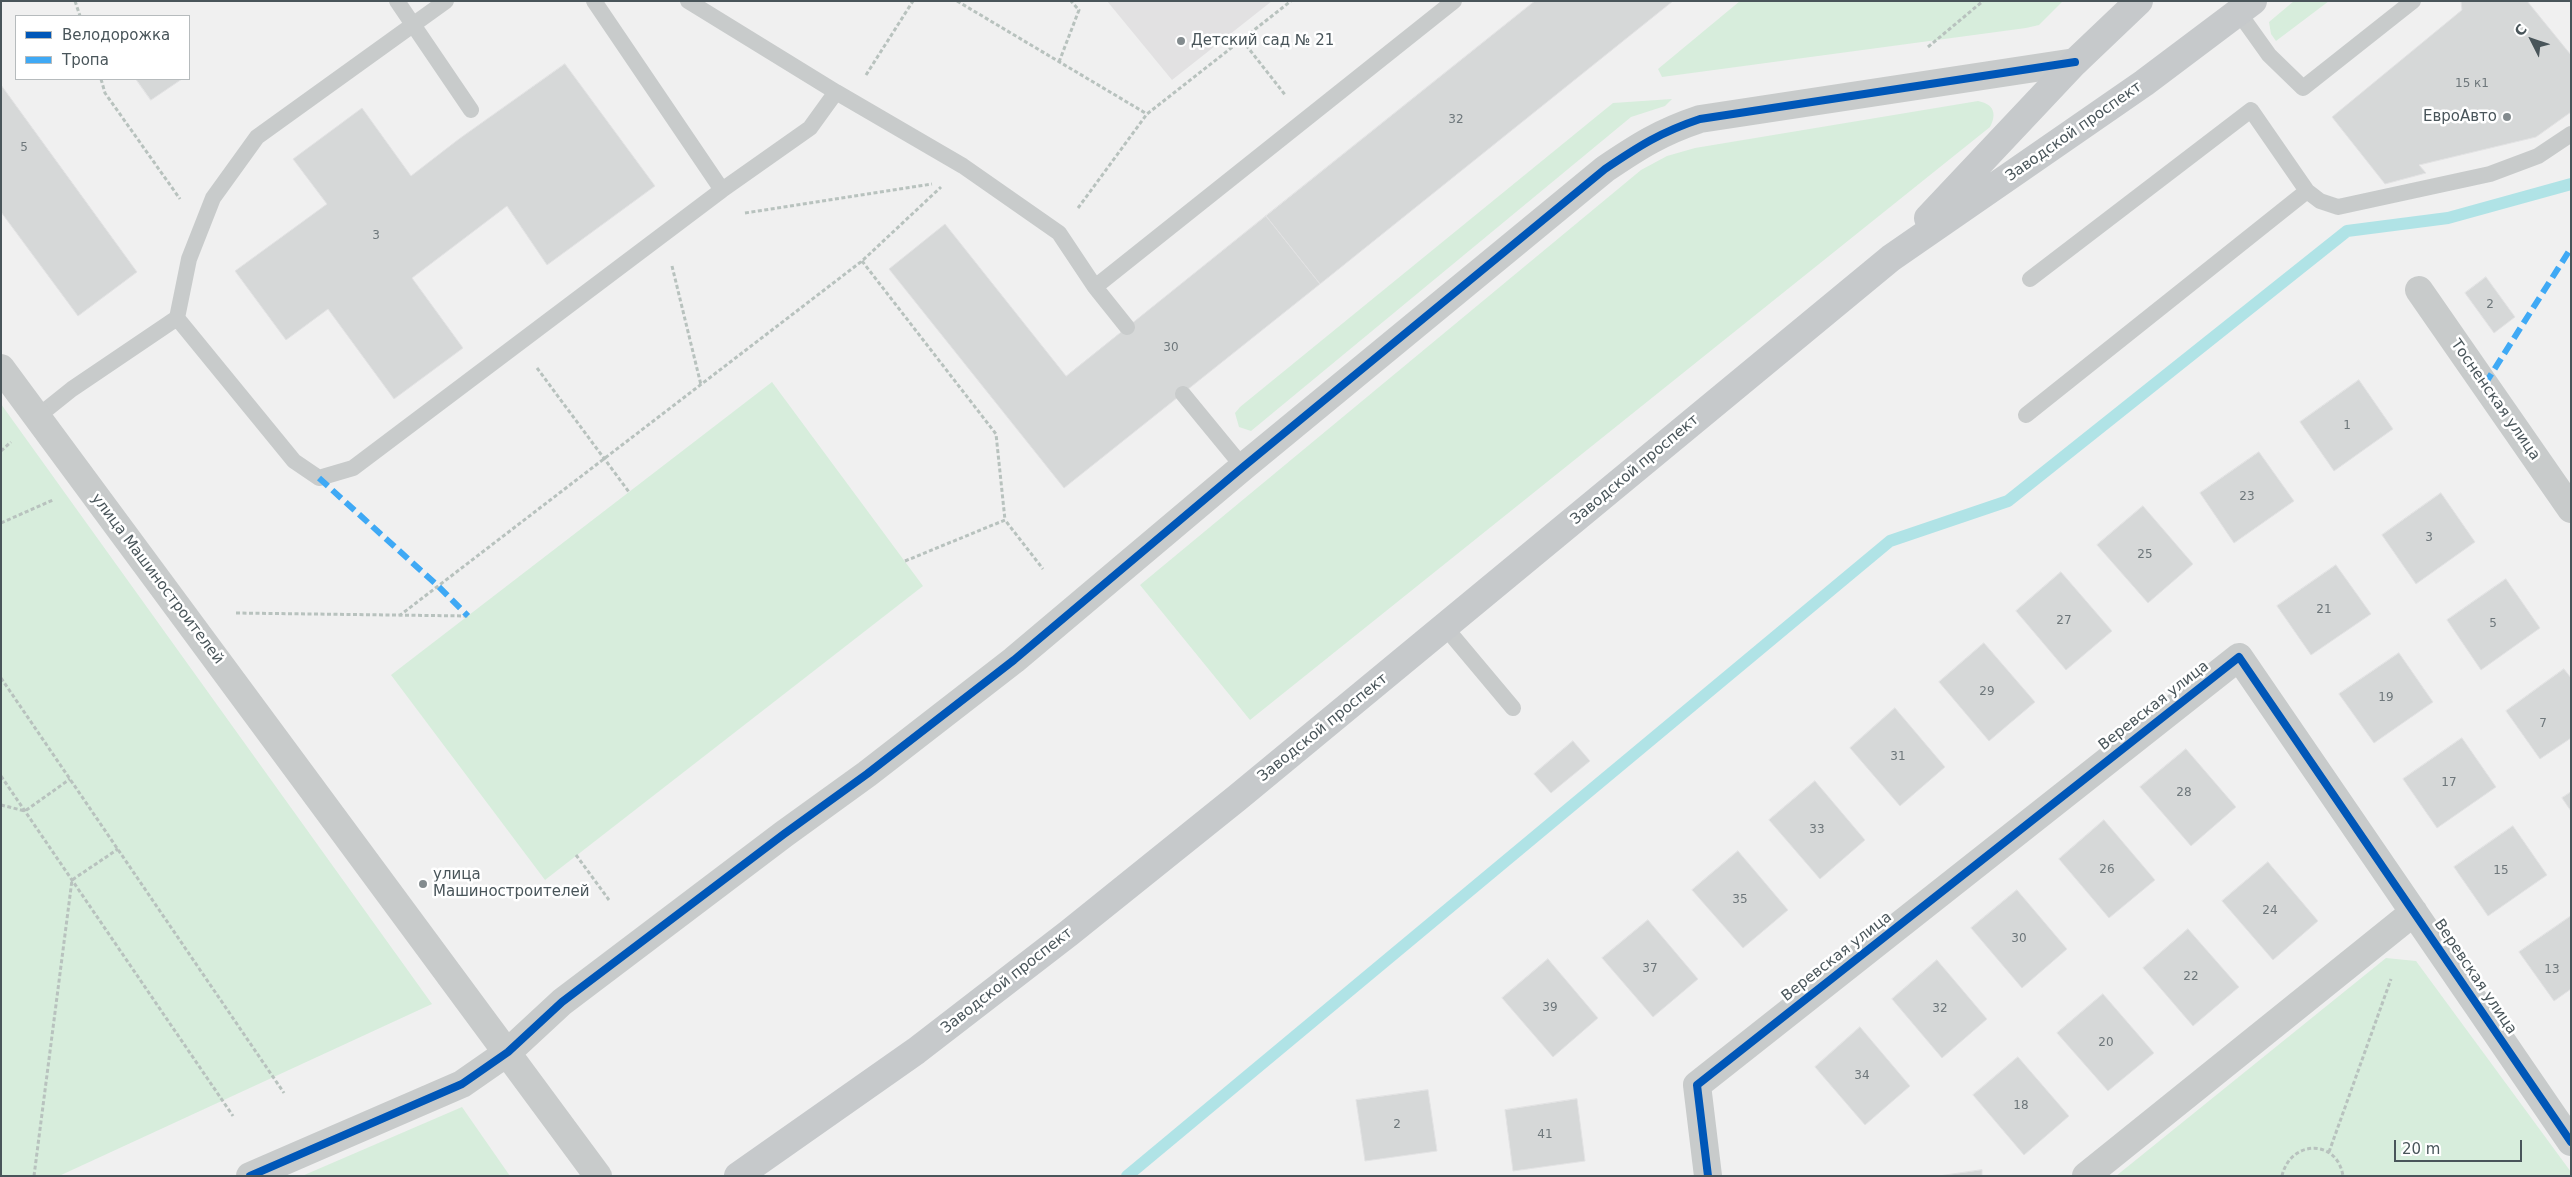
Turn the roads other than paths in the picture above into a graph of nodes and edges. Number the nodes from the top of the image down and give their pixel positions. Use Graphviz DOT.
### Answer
graph roads {
  1 [pos="396,1"];
  2 [pos="446,1"];
  3 [pos="594,1"];
  4 [pos="688,1"];
  5 [pos="1454,1"];
  6 [pos="2139,1"];
  7 [pos="2412,1"];
  8 [pos="2246,7"];
  9 [pos="413,25"];
  10 [pos="2075,62"];
  11 [pos="836,92"];
  12 [pos="471,110"];
  13 [pos="2571,134"];
  14 [pos="722,190"];
  15 [pos="2307,192"];
  16 [pos="1891,258"];
  17 [pos="2030,279"];
  18 [pos="1095,288"];
  19 [pos="2419,290"];
  20 [pos="177,318"];
  21 [pos="1128,327"];
  22 [pos="1,368"];
  23 [pos="1183,394"];
  24 [pos="2026,414"];
  25 [pos="37,417"];
  26 [pos="1243,467"];
  27 [pos="2571,509"];
  28 [pos="1445,627"];
  29 [pos="1513,708"];
  30 [pos="2414,912"];
  31 [pos="508,1052"];
  32 [pos="2571,1142"];
  33 [pos="250,1176"];
  34 [pos="598,1176"];
  35 [pos="738,1176"];
  36 [pos="1708,1176"];
  37 [pos="2086,1176"];
  1 -- 9 [label="lane"];
  2 -- 9 [label="lane"];
  3 -- 14 [label="lane"];
  4 -- 11 [label="lane"];
  5 -- 18 [label="lane"];
  6 -- 10 [label="main road, Заводской проспект"];
  7 -- 8 [label="lane"];
  8 -- 16 [label="main road, Заводской проспект"];
  9 -- 12 [label="lane"];
  9 -- 20 [label="lane"];
  10 -- 16 [label="main road, Заводской проспект"];
  10 -- 26 [label="street"];
  11 -- 14 [label="lane"];
  11 -- 18 [label="lane"];
  13 -- 15 [label="lane"];
  14 -- 20 [label="lane"];
  15 -- 17 [label="lane"];
  15 -- 24 [label="lane"];
  16 -- 28 [label="main road, Заводской проспект"];
  18 -- 21 [label="lane"];
  19 -- 27 [label="street, Тосненская улица"];
  20 -- 25 [label="lane"];
  22 -- 25 [label="street, улица Машиностроителей"];
  23 -- 26 [label="lane"];
  25 -- 31 [label="street, улица Машиностроителей"];
  26 -- 31 [label="street"];
  28 -- 29 [label="lane"];
  28 -- 35 [label="main road, Заводской проспект"];
  30 -- 32 [label="street, Веревская улица"];
  30 -- 36 [label="street, Веревская улица"];
  30 -- 37 [label="street"];
  31 -- 33 [label="street"];
  31 -- 34 [label="street, улица Машиностроителей"];
}
